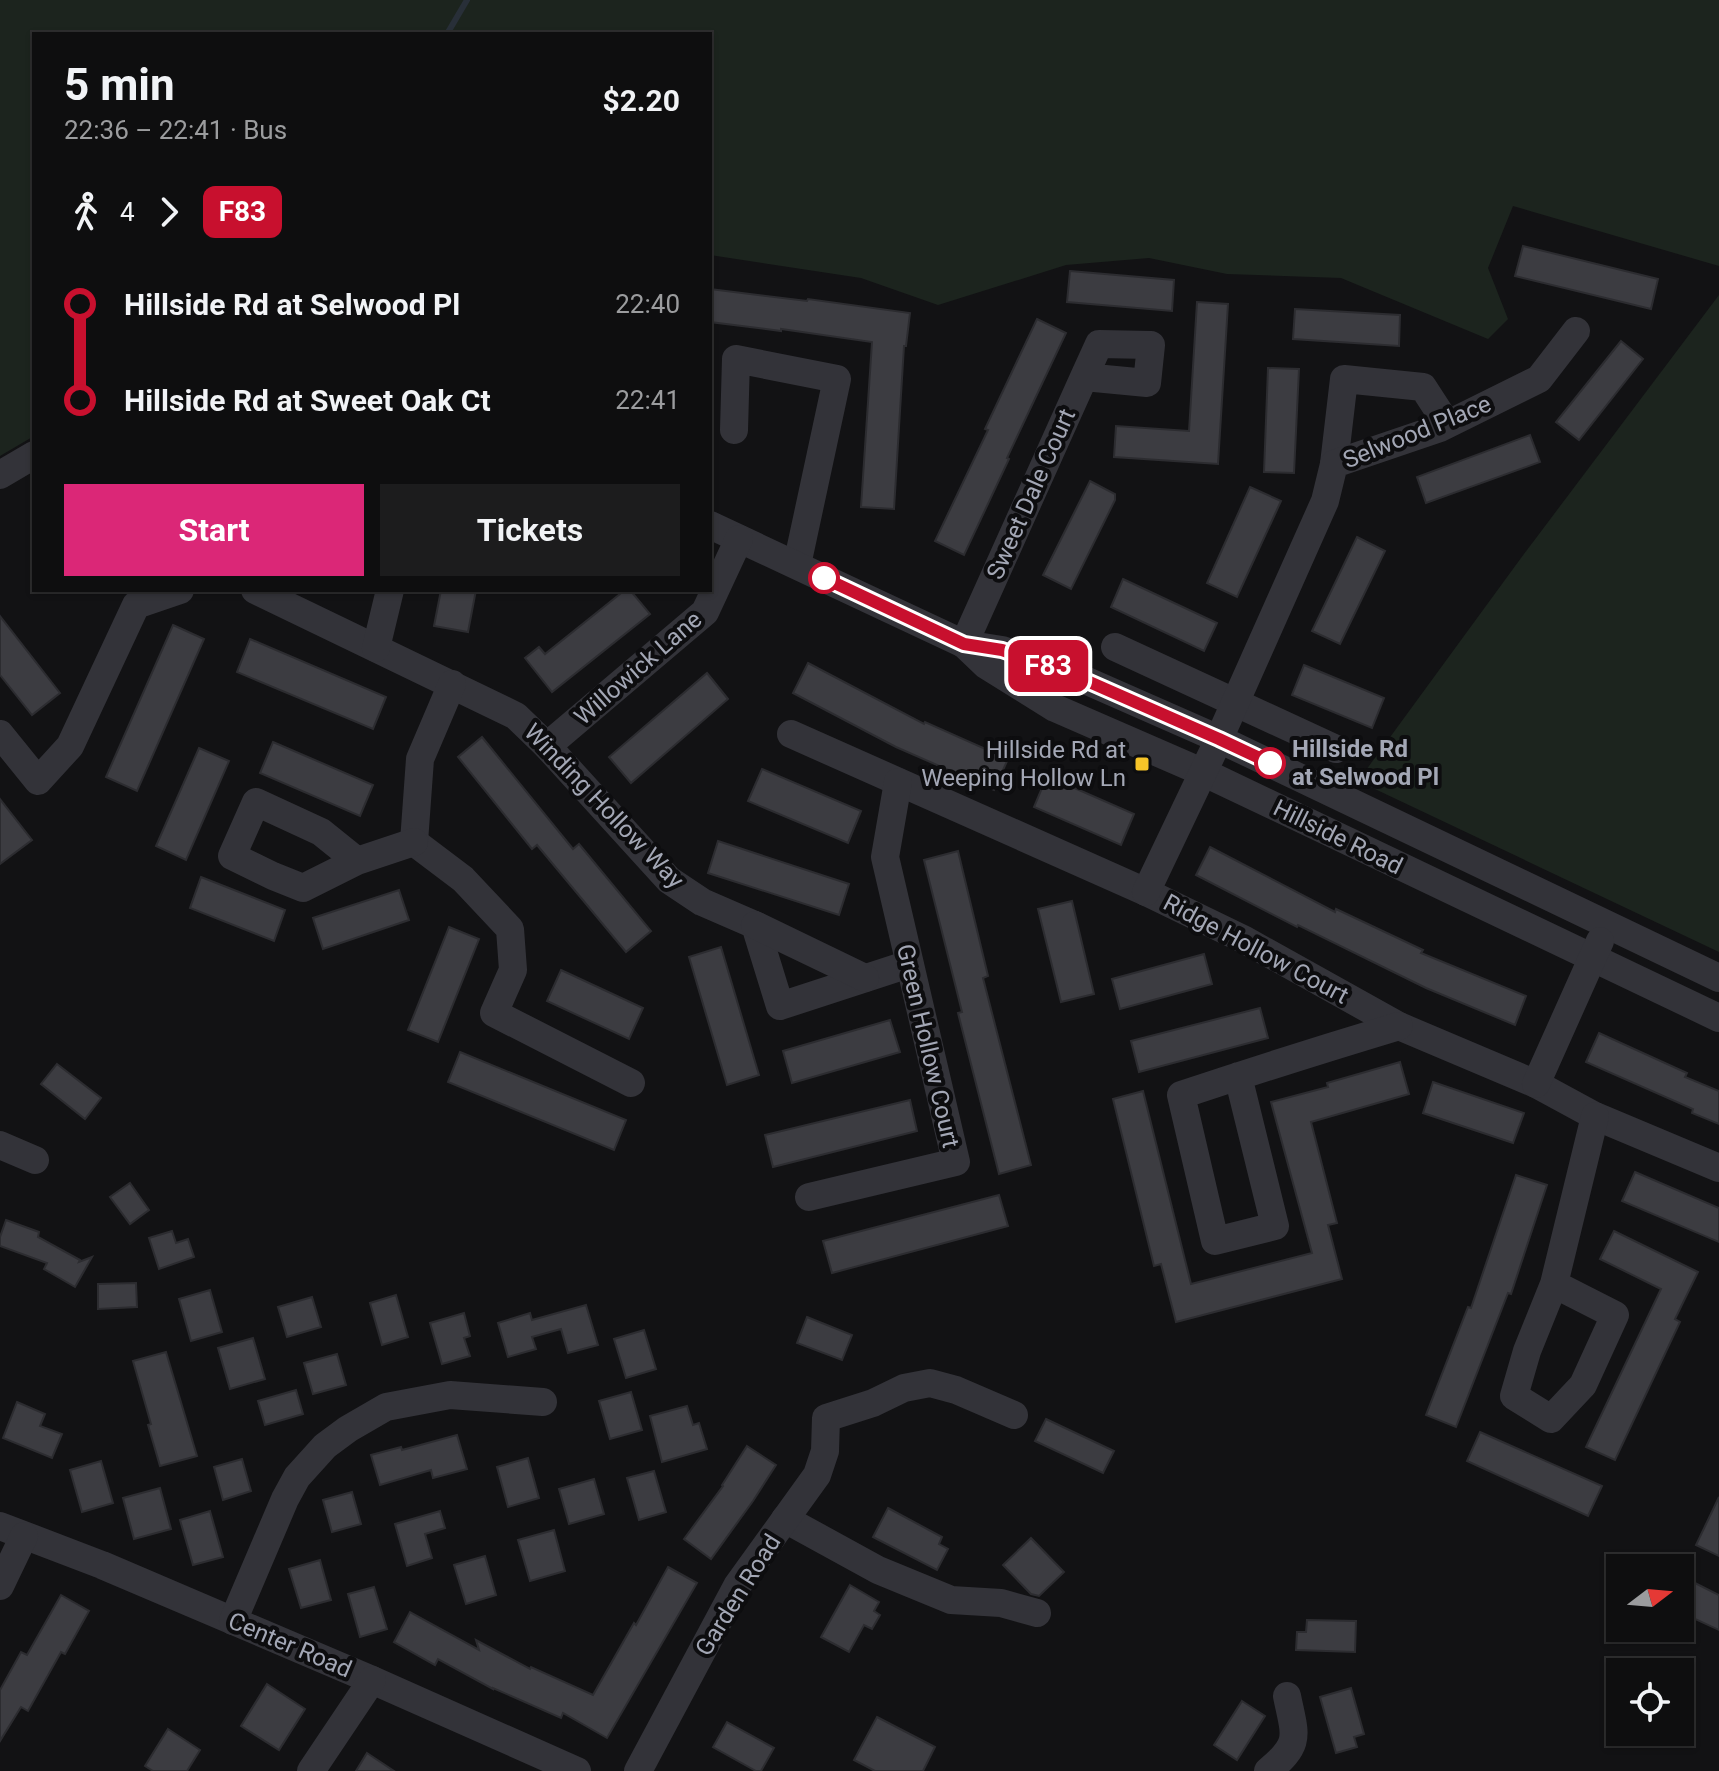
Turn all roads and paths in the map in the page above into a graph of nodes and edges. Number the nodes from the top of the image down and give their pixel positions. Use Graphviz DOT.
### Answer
graph roads {
  1 [pos="1576,331"];
  2 [pos="1084,377"];
  3 [pos="1447,424"];
  4 [pos="734,430"];
  5 [pos="32,456"];
  6 [pos="1334,464"];
  7 [pos="0,475"];
  8 [pos="712,526"];
  9 [pos="739,539"];
  10 [pos="797,565"];
  11 [pos="174,592"];
  12 [pos="259,592"];
  13 [pos="390,592"];
  14 [pos="964,644"];
  15 [pos="1115,647"];
  16 [pos="376,648"];
  17 [pos="452,684"];
  18 [pos="1235,703"];
  19 [pos="0,734"];
  20 [pos="791,734"];
  21 [pos="1219,739"];
  22 [pos="547,746"];
  23 [pos="1336,749"];
  24 [pos="1202,772"];
  25 [pos="898,782"];
  26 [pos="414,842"];
  27 [pos="357,861"];
  28 [pos="1146,892"];
  29 [pos="755,925"];
  30 [pos="1607,926"];
  31 [pos="1592,958"];
  32 [pos="909,964"];
  33 [pos="865,978"];
  34 [pos="1719,978"];
  35 [pos="1719,1018"];
  36 [pos="1399,1026"];
  37 [pos="1238,1076"];
  38 [pos="631,1083"];
  39 [pos="1536,1084"];
  40 [pos="1595,1116"];
  41 [pos="0,1145"];
  42 [pos="35,1160"];
  43 [pos="1719,1168"];
  44 [pos="809,1197"];
  45 [pos="1554,1284"];
  46 [pos="543,1402"];
  47 [pos="1014,1415"];
  48 [pos="785,1519"];
  49 [pos="12,1531"];
  50 [pos="0,1586"];
  51 [pos="1037,1613"];
  52 [pos="233,1621"];
  53 [pos="372,1680"];
  54 [pos="1287,1696"];
  55 [pos="311,1771"];
  56 [pos="577,1771"];
  57 [pos="638,1771"];
  58 [pos="1268,1771"];
  1 -- 3 [label="street, Selwood Place"];
  2 -- 2 [label="street, Sweet Dale Court"];
  2 -- 14 [label="street, Sweet Dale Court"];
  3 -- 6 [label="street, Selwood Place"];
  3 -- 6 [label="street"];
  4 -- 10 [label="street"];
  5 -- 7 [label="street"];
  6 -- 18 [label="street, Selwood Place"];
  8 -- 9 [label="street, Hillside Road"];
  9 -- 10 [label="street, Hillside Road"];
  9 -- 22 [label="street, Willowick Lane"];
  10 -- 14 [label="street, Hillside Road"];
  11 -- 19 [label="street"];
  12 -- 16 [label="street, Winding Hollow Way"];
  13 -- 16 [label="street"];
  14 -- 21 [label="street, Hillside Road"];
  14 -- 24 [label="street, Hillside Road"];
  15 -- 18 [label="street"];
  16 -- 17 [label="street, Winding Hollow Way"];
  17 -- 22 [label="street, Winding Hollow Way"];
  17 -- 26 [label="street"];
  18 -- 21 [label="street, Selwood Place"];
  18 -- 23 [label="street"];
  20 -- 25 [label="street, Ridge Hollow Court"];
  21 -- 24 [label="street, Selwood Place"];
  21 -- 30 [label="street, Hillside Road"];
  22 -- 29 [label="street, Winding Hollow Way"];
  24 -- 28 [label="street, Selwood Place"];
  24 -- 31 [label="street, Hillside Road"];
  25 -- 28 [label="street, Ridge Hollow Court"];
  25 -- 32 [label="street, Green Hollow Court"];
  26 -- 27 [label="street"];
  26 -- 38 [label="street"];
  28 -- 36 [label="street, Ridge Hollow Court"];
  29 -- 33 [label="street, Winding Hollow Way"];
  29 -- 33 [label="street"];
  30 -- 31 [label="street"];
  30 -- 34 [label="street, Hillside Road"];
  31 -- 35 [label="street, Hillside Road"];
  31 -- 39 [label="street"];
  32 -- 33 [label="street"];
  32 -- 44 [label="street, Green Hollow Court"];
  36 -- 37 [label="street"];
  36 -- 39 [label="street, Ridge Hollow Court"];
  37 -- 37 [label="street"];
  39 -- 40 [label="street, Ridge Hollow Court"];
  40 -- 43 [label="street, Ridge Hollow Court"];
  40 -- 45 [label="street"];
  41 -- 42 [label="street"];
  45 -- 45 [label="street"];
  46 -- 52 [label="street"];
  47 -- 48 [label="street, Garden Road"];
  48 -- 51 [label="street"];
  48 -- 57 [label="street, Garden Road"];
  49 -- 50 [label="street"];
  49 -- 52 [label="street, Center Road"];
  52 -- 53 [label="street, Center Road"];
  53 -- 55 [label="street"];
  53 -- 56 [label="street, Center Road"];
  54 -- 58 [label="street"];
}
